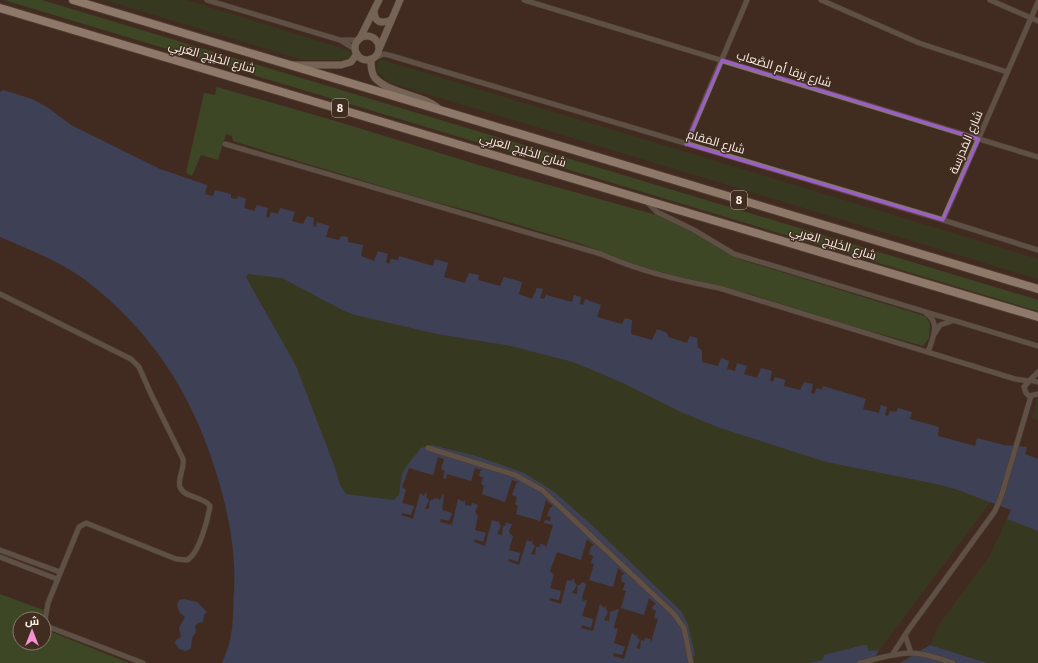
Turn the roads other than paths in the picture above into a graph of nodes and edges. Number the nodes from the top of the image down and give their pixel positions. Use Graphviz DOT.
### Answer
graph roads {
  1 [pos="73,0"];
  2 [pos="207,0"];
  3 [pos="379,0"];
  4 [pos="400,0"];
  5 [pos="524,0"];
  6 [pos="747,0"];
  7 [pos="821,0"];
  8 [pos="990,0"];
  9 [pos="1038,2"];
  10 [pos="0,8"];
  11 [pos="374,11"];
  12 [pos="1031,18"];
  13 [pos="391,20"];
  14 [pos="1038,21"];
  15 [pos="359,39"];
  16 [pos="340,40"];
  17 [pos="380,48"];
  18 [pos="356,51"];
  19 [pos="388,55"];
  20 [pos="374,58"];
  21 [pos="722,60"];
  22 [pos="289,65"];
  23 [pos="1007,72"];
  24 [pos="441,111"];
  25 [pos="979,139"];
  26 [pos="226,144"];
  27 [pos="686,144"];
  28 [pos="1038,157"];
  29 [pos="644,199"];
  30 [pos="943,220"];
  31 [pos="1038,250"];
  32 [pos="1038,289"];
  33 [pos="0,294"];
  34 [pos="925,312"];
  35 [pos="1038,317"];
  36 [pos="953,321"];
  37 [pos="934,333"];
  38 [pos="1038,347"];
  39 [pos="928,352"];
  40 [pos="1038,372"];
  41 [pos="1015,379"];
  42 [pos="1029,380"];
  43 [pos="1038,382"];
  44 [pos="1024,389"];
  45 [pos="1038,394"];
  46 [pos="1031,396"];
  47 [pos="428,448"];
  48 [pos="0,550"];
  49 [pos="0,557"];
  50 [pos="60,572"];
  51 [pos="57,579"];
  52 [pos="905,635"];
  53 [pos="911,653"];
  54 [pos="892,655"];
  55 [pos="143,663"];
  56 [pos="691,663"];
  57 [pos="860,663"];
  58 [pos="953,663"];
  1 -- 22 [label="highway, شارع الخَلِيج العَربِي / 8"];
  2 -- 16 [label="street"];
  3 -- 11 [label="main road"];
  4 -- 13 [label="main road"];
  5 -- 21 [label="street, شارع بَرقا أم الصَّعاب"];
  6 -- 21 [label="street"];
  7 -- 23 [label="street"];
  8 -- 12 [label="street"];
  9 -- 12 [label="street, شارع المَدرَسة"];
  10 -- 29 [label="highway, شارع الخَلِيج العَربِي / 8"];
  11 -- 13 [label="main road"];
  11 -- 15 [label="main road"];
  12 -- 14 [label="street"];
  12 -- 23 [label="street, شارع المَدرَسة"];
  13 -- 17 [label="main road"];
  15 -- 16 [label="street"];
  15 -- 17 [label="main road"];
  15 -- 18 [label="main road"];
  16 -- 18 [label="street"];
  17 -- 19 [label="street, شارع المَقام"];
  17 -- 20 [label="main road"];
  18 -- 20 [label="main road"];
  18 -- 22 [label="main road"];
  19 -- 20 [label="street, شارع المَقام"];
  19 -- 27 [label="street, شارع المَقام"];
  20 -- 24 [label="main road"];
  21 -- 25 [label="street, شارع بَرقا أم الصَّعاب"];
  21 -- 27 [label="street"];
  22 -- 24 [label="highway, شارع الخَلِيج العَربِي / 8"];
  23 -- 25 [label="street, شارع المَدرَسة"];
  24 -- 32 [label="highway, شارع الخَلِيج العَربِي / 8"];
  25 -- 28 [label="street, شارع بَرقا أم الصَّعاب"];
  25 -- 30 [label="street, شارع المَدرَسة"];
  26 -- 39 [label="street"];
  27 -- 30 [label="street, شارع المَقام"];
  29 -- 34 [label="street"];
  29 -- 35 [label="highway, شارع الخَلِيج العَربِي / 8"];
  30 -- 31 [label="street, شارع المَقام"];
  33 -- 50 [label="street"];
  34 -- 36 [label="street"];
  34 -- 37 [label="street"];
  36 -- 37 [label="street"];
  36 -- 38 [label="street"];
  37 -- 39 [label="street"];
  39 -- 41 [label="street"];
  40 -- 42 [label="street"];
  41 -- 42 [label="street"];
  41 -- 44 [label="street"];
  42 -- 43 [label="street"];
  42 -- 44 [label="street"];
  44 -- 46 [label="street"];
  45 -- 46 [label="street"];
  46 -- 52 [label="street"];
  47 -- 56 [label="street"];
  48 -- 50 [label="street"];
  49 -- 51 [label="street"];
  50 -- 51 [label="street"];
  51 -- 55 [label="street"];
  52 -- 53 [label="street"];
  52 -- 54 [label="street"];
  53 -- 54 [label="street"];
  53 -- 58 [label="street"];
  54 -- 57 [label="street"];
}
